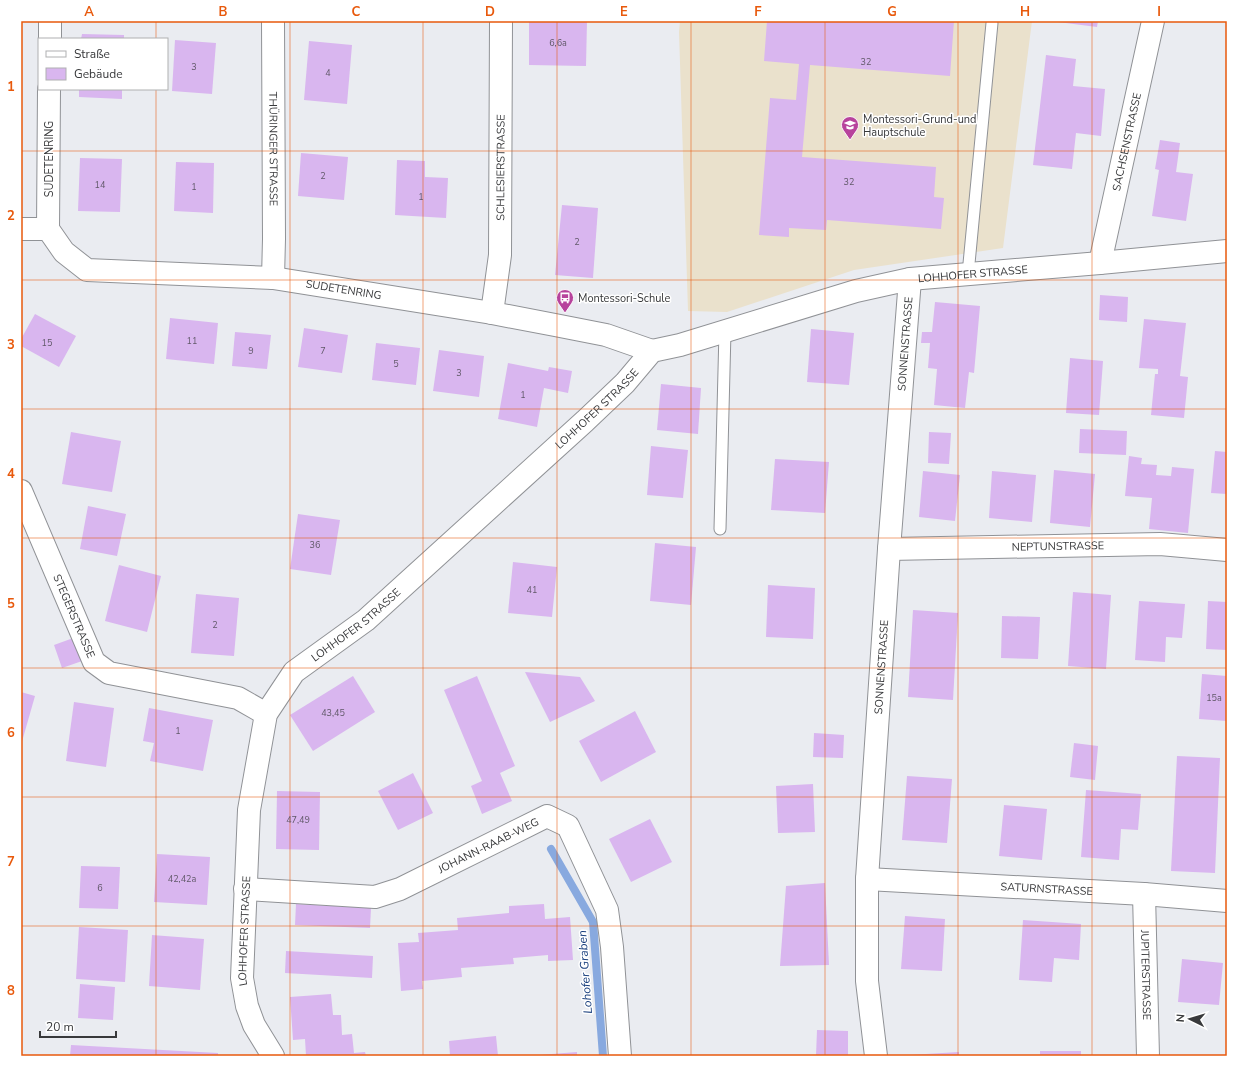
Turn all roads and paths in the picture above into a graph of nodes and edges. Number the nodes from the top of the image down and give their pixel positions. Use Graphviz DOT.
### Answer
graph roads {
  1 [pos="50,21"];
  2 [pos="273,21"];
  3 [pos="501,21"];
  4 [pos="1153,21"];
  5 [pos="992,23"];
  6 [pos="50,38"];
  7 [pos="49,90"];
  8 [pos="21,229"];
  9 [pos="48,229"];
  10 [pos="1227,251"];
  11 [pos="1100,263"];
  12 [pos="968,274"];
  13 [pos="273,278"];
  14 [pos="910,279"];
  15 [pos="492,313"];
  16 [pos="725,331"];
  17 [pos="652,351"];
  18 [pos="21,491"];
  19 [pos="720,530"];
  20 [pos="889,550"];
  21 [pos="1227,550"];
  22 [pos="266,714"];
  23 [pos="867,879"];
  24 [pos="245,889"];
  25 [pos="1144,894"];
  26 [pos="1227,901"];
  27 [pos="273,1056"];
  28 [pos="620,1056"];
  29 [pos="876,1056"];
  30 [pos="1148,1056"];
  1 -- 6 [label="street"];
  2 -- 13 [label="street, THÜRINGER STRASSE"];
  3 -- 15 [label="street, SCHLESIERSTRASSE"];
  4 -- 11 [label="street, SACHSENSTRASSE"];
  5 -- 12 [label="lane"];
  7 -- 9 [label="street, SUDETENRING"];
  8 -- 9 [label="street"];
  9 -- 13 [label="street, SUDETENRING"];
  10 -- 11 [label="street, LOHHOFER STRASSE"];
  11 -- 12 [label="street, LOHHOFER STRASSE"];
  12 -- 14 [label="street, LOHHOFER STRASSE"];
  13 -- 15 [label="street, SUDETENRING"];
  14 -- 16 [label="street, LOHHOFER STRASSE"];
  14 -- 20 [label="street, SONNENSTRASSE"];
  15 -- 17 [label="street, SUDETENRING"];
  16 -- 17 [label="street, LOHHOFER STRASSE"];
  16 -- 19 [label="lane"];
  17 -- 22 [label="street, LOHHOFER STRASSE"];
  18 -- 22 [label="street, STEGERSTRASSE"];
  20 -- 21 [label="street, NEPTUNSTRASSE"];
  20 -- 23 [label="street, SONNENSTRASSE"];
  22 -- 24 [label="street, LOHHOFER STRASSE"];
  23 -- 25 [label="street, SATURNSTRASSE"];
  23 -- 29 [label="street, SONNENSTRASSE"];
  24 -- 27 [label="street, LOHHOFER STRASSE"];
  24 -- 28 [label="street, JOHANN-RAAB-WEG"];
  25 -- 26 [label="street, SATURNSTRASSE"];
  25 -- 30 [label="street, JUPITERSTRASSE"];
}
